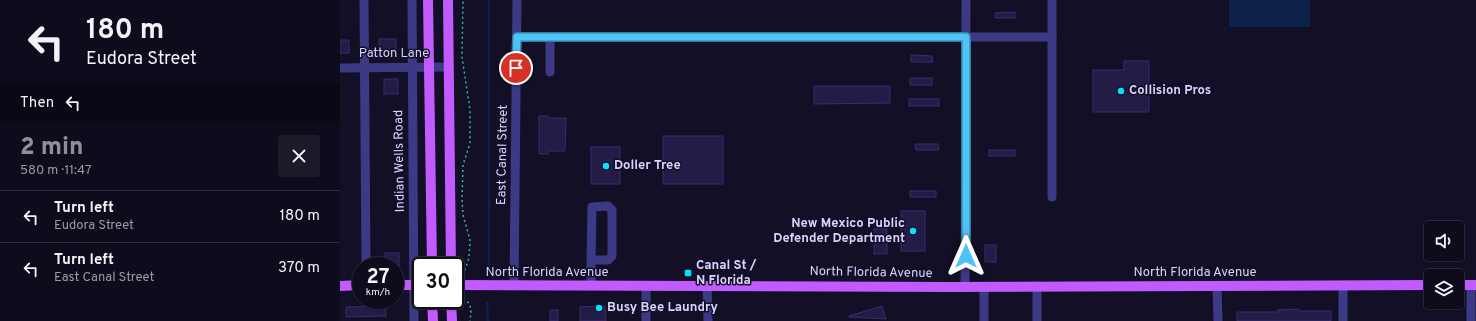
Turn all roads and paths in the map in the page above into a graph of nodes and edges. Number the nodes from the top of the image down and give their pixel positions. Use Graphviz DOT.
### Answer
graph roads {
  1 [pos="364,0"];
  2 [pos="412,0"];
  3 [pos="428,0"];
  4 [pos="448,0"];
  5 [pos="463,0"];
  6 [pos="517,0"];
  7 [pos="966,0"];
  8 [pos="1052,0"];
  9 [pos="517,37"];
  10 [pos="550,37"];
  11 [pos="966,37"];
  12 [pos="1052,37"];
  13 [pos="412,66"];
  14 [pos="365,67"];
  15 [pos="429,67"];
  16 [pos="448,67"];
  17 [pos="340,68"];
  18 [pos="550,72"];
  19 [pos="1052,197"];
  20 [pos="366,257"];
  21 [pos="417,257"];
  22 [pos="432,257"];
  23 [pos="451,257"];
  24 [pos="591,260"];
  25 [pos="464,272"];
  26 [pos="464,285"];
  27 [pos="1343,285"];
  28 [pos="1424,285"];
  29 [pos="1473,285"];
  30 [pos="340,286"];
  31 [pos="352,286"];
  32 [pos="514,286"];
  33 [pos="591,286"];
  34 [pos="646,286"];
  35 [pos="708,286"];
  36 [pos="984,286"];
  37 [pos="1037,286"];
  38 [pos="1217,286"];
  39 [pos="965,287"];
  40 [pos="464,299"];
  41 [pos="415,309"];
  42 [pos="432,309"];
  43 [pos="451,309"];
  44 [pos="1472,319"];
  45 [pos="414,321"];
  46 [pos="433,321"];
  47 [pos="452,321"];
  48 [pos="470,321"];
  49 [pos="646,321"];
  50 [pos="708,321"];
  51 [pos="984,321"];
  52 [pos="1038,321"];
  53 [pos="1218,321"];
  54 [pos="1343,321"];
  1 -- 14 [label="street"];
  2 -- 13 [label="street, Indian Wells Road"];
  3 -- 15 [label="main road"];
  4 -- 16 [label="main road"];
  5 -- 25 [label="path"];
  6 -- 9 [label="street, East Canal Street"];
  7 -- 11 [label="street"];
  8 -- 12 [label="street"];
  9 -- 10 [label="street"];
  9 -- 32 [label="street, East Canal Street"];
  10 -- 11 [label="street"];
  10 -- 18 [label="street"];
  11 -- 12 [label="street"];
  11 -- 39 [label="street"];
  12 -- 19 [label="street"];
  13 -- 14 [label="street, Patton Lane"];
  13 -- 15 [label="street, Patton Lane"];
  13 -- 21 [label="street, Indian Wells Road"];
  14 -- 17 [label="street, Patton Lane"];
  14 -- 20 [label="street"];
  15 -- 16 [label="street, Patton Lane"];
  15 -- 22 [label="main road"];
  16 -- 23 [label="main road"];
  24 -- 24 [label="street"];
  24 -- 33 [label="street"];
  26 -- 32 [label="main road, North Florida Avenue"];
  27 -- 28 [label="main road, North Florida Avenue"];
  27 -- 38 [label="main road, North Florida Avenue"];
  27 -- 54 [label="street"];
  29 -- 44 [label="street"];
  30 -- 31 [label="main road"];
  32 -- 33 [label="main road, North Florida Avenue"];
  33 -- 34 [label="main road, North Florida Avenue"];
  34 -- 35 [label="main road, North Florida Avenue"];
  34 -- 49 [label="street"];
  35 -- 39 [label="main road, North Florida Avenue"];
  35 -- 50 [label="street"];
  36 -- 37 [label="main road, North Florida Avenue"];
  36 -- 39 [label="main road, North Florida Avenue"];
  36 -- 51 [label="street"];
  37 -- 38 [label="main road, North Florida Avenue"];
  37 -- 52 [label="street"];
  38 -- 53 [label="street"];
  40 -- 48 [label="path"];
  41 -- 45 [label="street, Indian Wells Road"];
  42 -- 46 [label="main road"];
  43 -- 47 [label="main road"];
}
